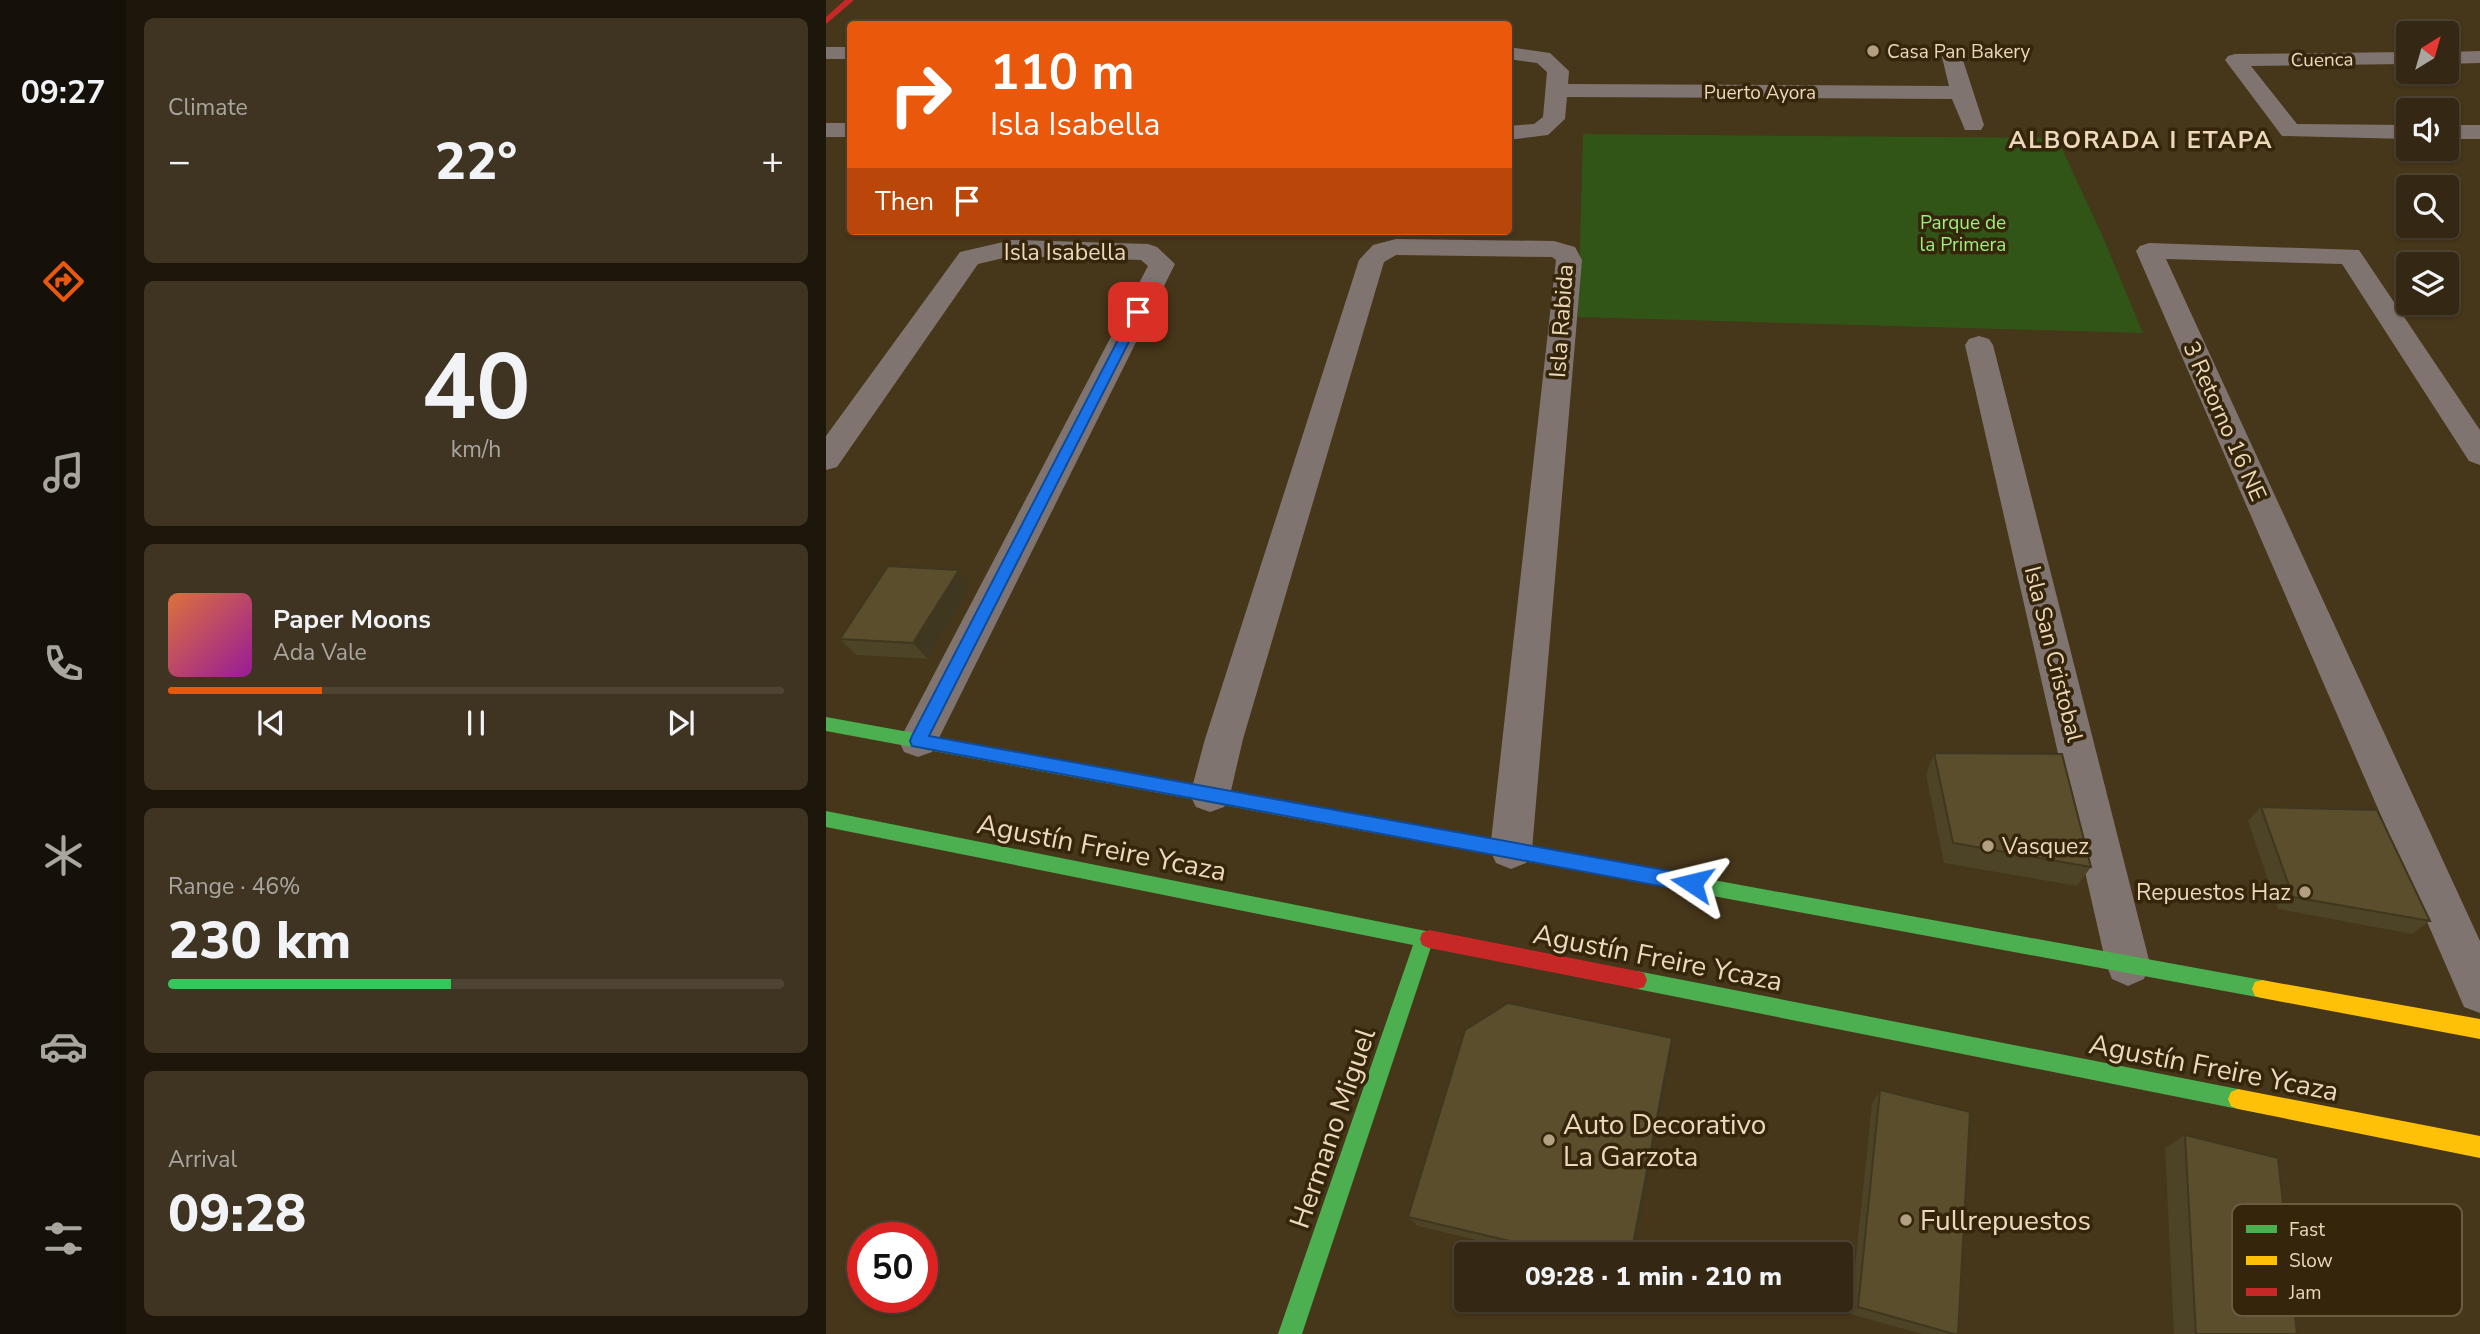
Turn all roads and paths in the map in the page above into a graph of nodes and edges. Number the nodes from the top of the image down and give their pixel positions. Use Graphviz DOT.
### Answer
graph roads {
  1 [pos="850,0"];
  2 [pos="826,21"];
  3 [pos="826,53"];
  4 [pos="847,53"];
  5 [pos="1512,53"];
  6 [pos="1952,57"];
  7 [pos="2480,57"];
  8 [pos="2396,58"];
  9 [pos="2459,58"];
  10 [pos="1559,90"];
  11 [pos="1961,93"];
  12 [pos="1973,125"];
  13 [pos="826,130"];
  14 [pos="847,130"];
  15 [pos="2396,132"];
  16 [pos="2459,132"];
  17 [pos="2480,132"];
  18 [pos="1512,133"];
  19 [pos="1979,345"];
  20 [pos="2480,454"];
  21 [pos="826,459"];
  22 [pos="826,724"];
  23 [pos="918,741"];
  24 [pos="1210,794"];
  25 [pos="826,820"];
  26 [pos="1511,850"];
  27 [pos="1424,938"];
  28 [pos="2128,964"];
  29 [pos="2480,991"];
  30 [pos="2480,1028"];
  31 [pos="2480,1147"];
  32 [pos="1290,1334"];
  1 -- 2 [label="main road"];
  3 -- 4 [label="street"];
  5 -- 10 [label="street"];
  6 -- 11 [label="street"];
  7 -- 9 [label="street"];
  8 -- 15 [label="street, Cuenca"];
  10 -- 11 [label="street, Puerto Ayora"];
  10 -- 18 [label="street"];
  11 -- 12 [label="street"];
  13 -- 14 [label="street"];
  16 -- 17 [label="street"];
  19 -- 28 [label="street, Isla San Cristobal"];
  20 -- 29 [label="street, 3 Retorno 16 NE"];
  21 -- 23 [label="street, Isla Isabella"];
  22 -- 23 [label="main road"];
  23 -- 24 [label="main road"];
  24 -- 26 [label="main road"];
  24 -- 26 [label="street, Isla Rabida"];
  25 -- 27 [label="main road, Agustín Freire Ycaza"];
  26 -- 28 [label="main road"];
  27 -- 31 [label="main road, Agustín Freire Ycaza"];
  27 -- 32 [label="main road, Hermano Miguel"];
  28 -- 30 [label="main road"];
}
